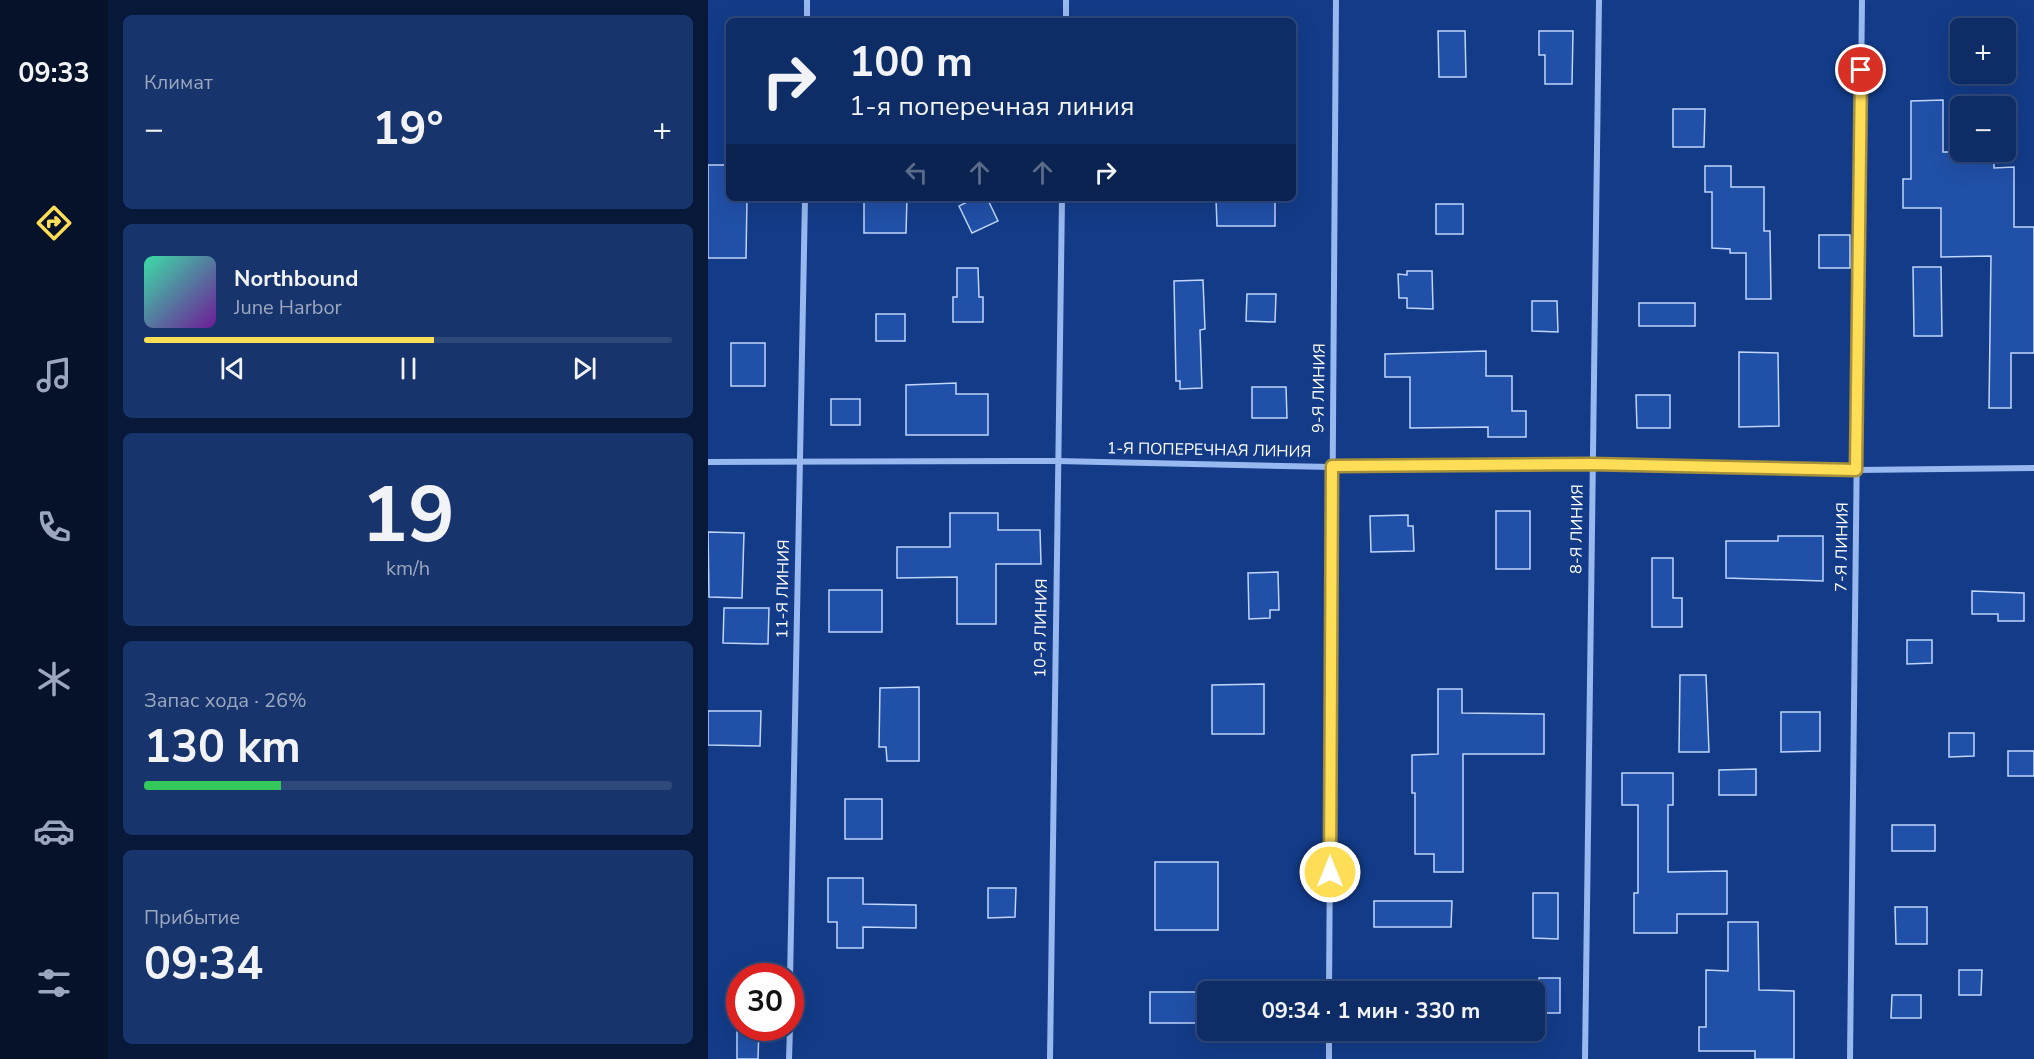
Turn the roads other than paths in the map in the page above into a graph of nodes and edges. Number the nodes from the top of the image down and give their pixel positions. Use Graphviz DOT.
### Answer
graph roads {
  1 [pos="807,0"];
  2 [pos="1066,0"];
  3 [pos="1336,0"];
  4 [pos="1599,0"];
  5 [pos="1862,0"];
  6 [pos="807,18"];
  7 [pos="1066,18"];
  8 [pos="805,201"];
  9 [pos="1062,201"];
  10 [pos="1057,460"];
  11 [pos="708,462"];
  12 [pos="799,463"];
  13 [pos="1591,464"];
  14 [pos="1332,466"];
  15 [pos="2034,468"];
  16 [pos="1856,470"];
  17 [pos="790,963"];
  18 [pos="1329,981"];
  19 [pos="790,1041"];
  20 [pos="1329,1041"];
  21 [pos="789,1059"];
  22 [pos="1050,1059"];
  23 [pos="1329,1059"];
  24 [pos="1585,1059"];
  25 [pos="1850,1059"];
  1 -- 6 [label="street"];
  2 -- 7 [label="street"];
  3 -- 14 [label="street, 9-Я ЛИНИЯ"];
  4 -- 13 [label="street, 8-Я ЛИНИЯ"];
  5 -- 16 [label="street, 7-Я ЛИНИЯ"];
  8 -- 12 [label="street, 11-Я ЛИНИЯ"];
  9 -- 10 [label="street, 10-Я ЛИНИЯ"];
  10 -- 12 [label="street, 1-Я ПОПЕРЕЧНАЯ ЛИНИЯ"];
  10 -- 14 [label="street, 1-Я ПОПЕРЕЧНАЯ ЛИНИЯ"];
  10 -- 22 [label="street, 10-Я ЛИНИЯ"];
  11 -- 12 [label="street, 1-Я ПОПЕРЕЧНАЯ ЛИНИЯ"];
  12 -- 17 [label="street, 11-Я ЛИНИЯ"];
  13 -- 14 [label="street, 1-Я ПОПЕРЕЧНАЯ ЛИНИЯ"];
  13 -- 16 [label="street, 1-Я ПОПЕРЕЧНАЯ ЛИНИЯ"];
  13 -- 24 [label="street, 8-Я ЛИНИЯ"];
  14 -- 18 [label="street, 9-Я ЛИНИЯ"];
  15 -- 16 [label="street, 1-Я ПОПЕРЕЧНАЯ ЛИНИЯ"];
  16 -- 25 [label="street, 7-Я ЛИНИЯ"];
  19 -- 21 [label="street"];
  20 -- 23 [label="street"];
}
